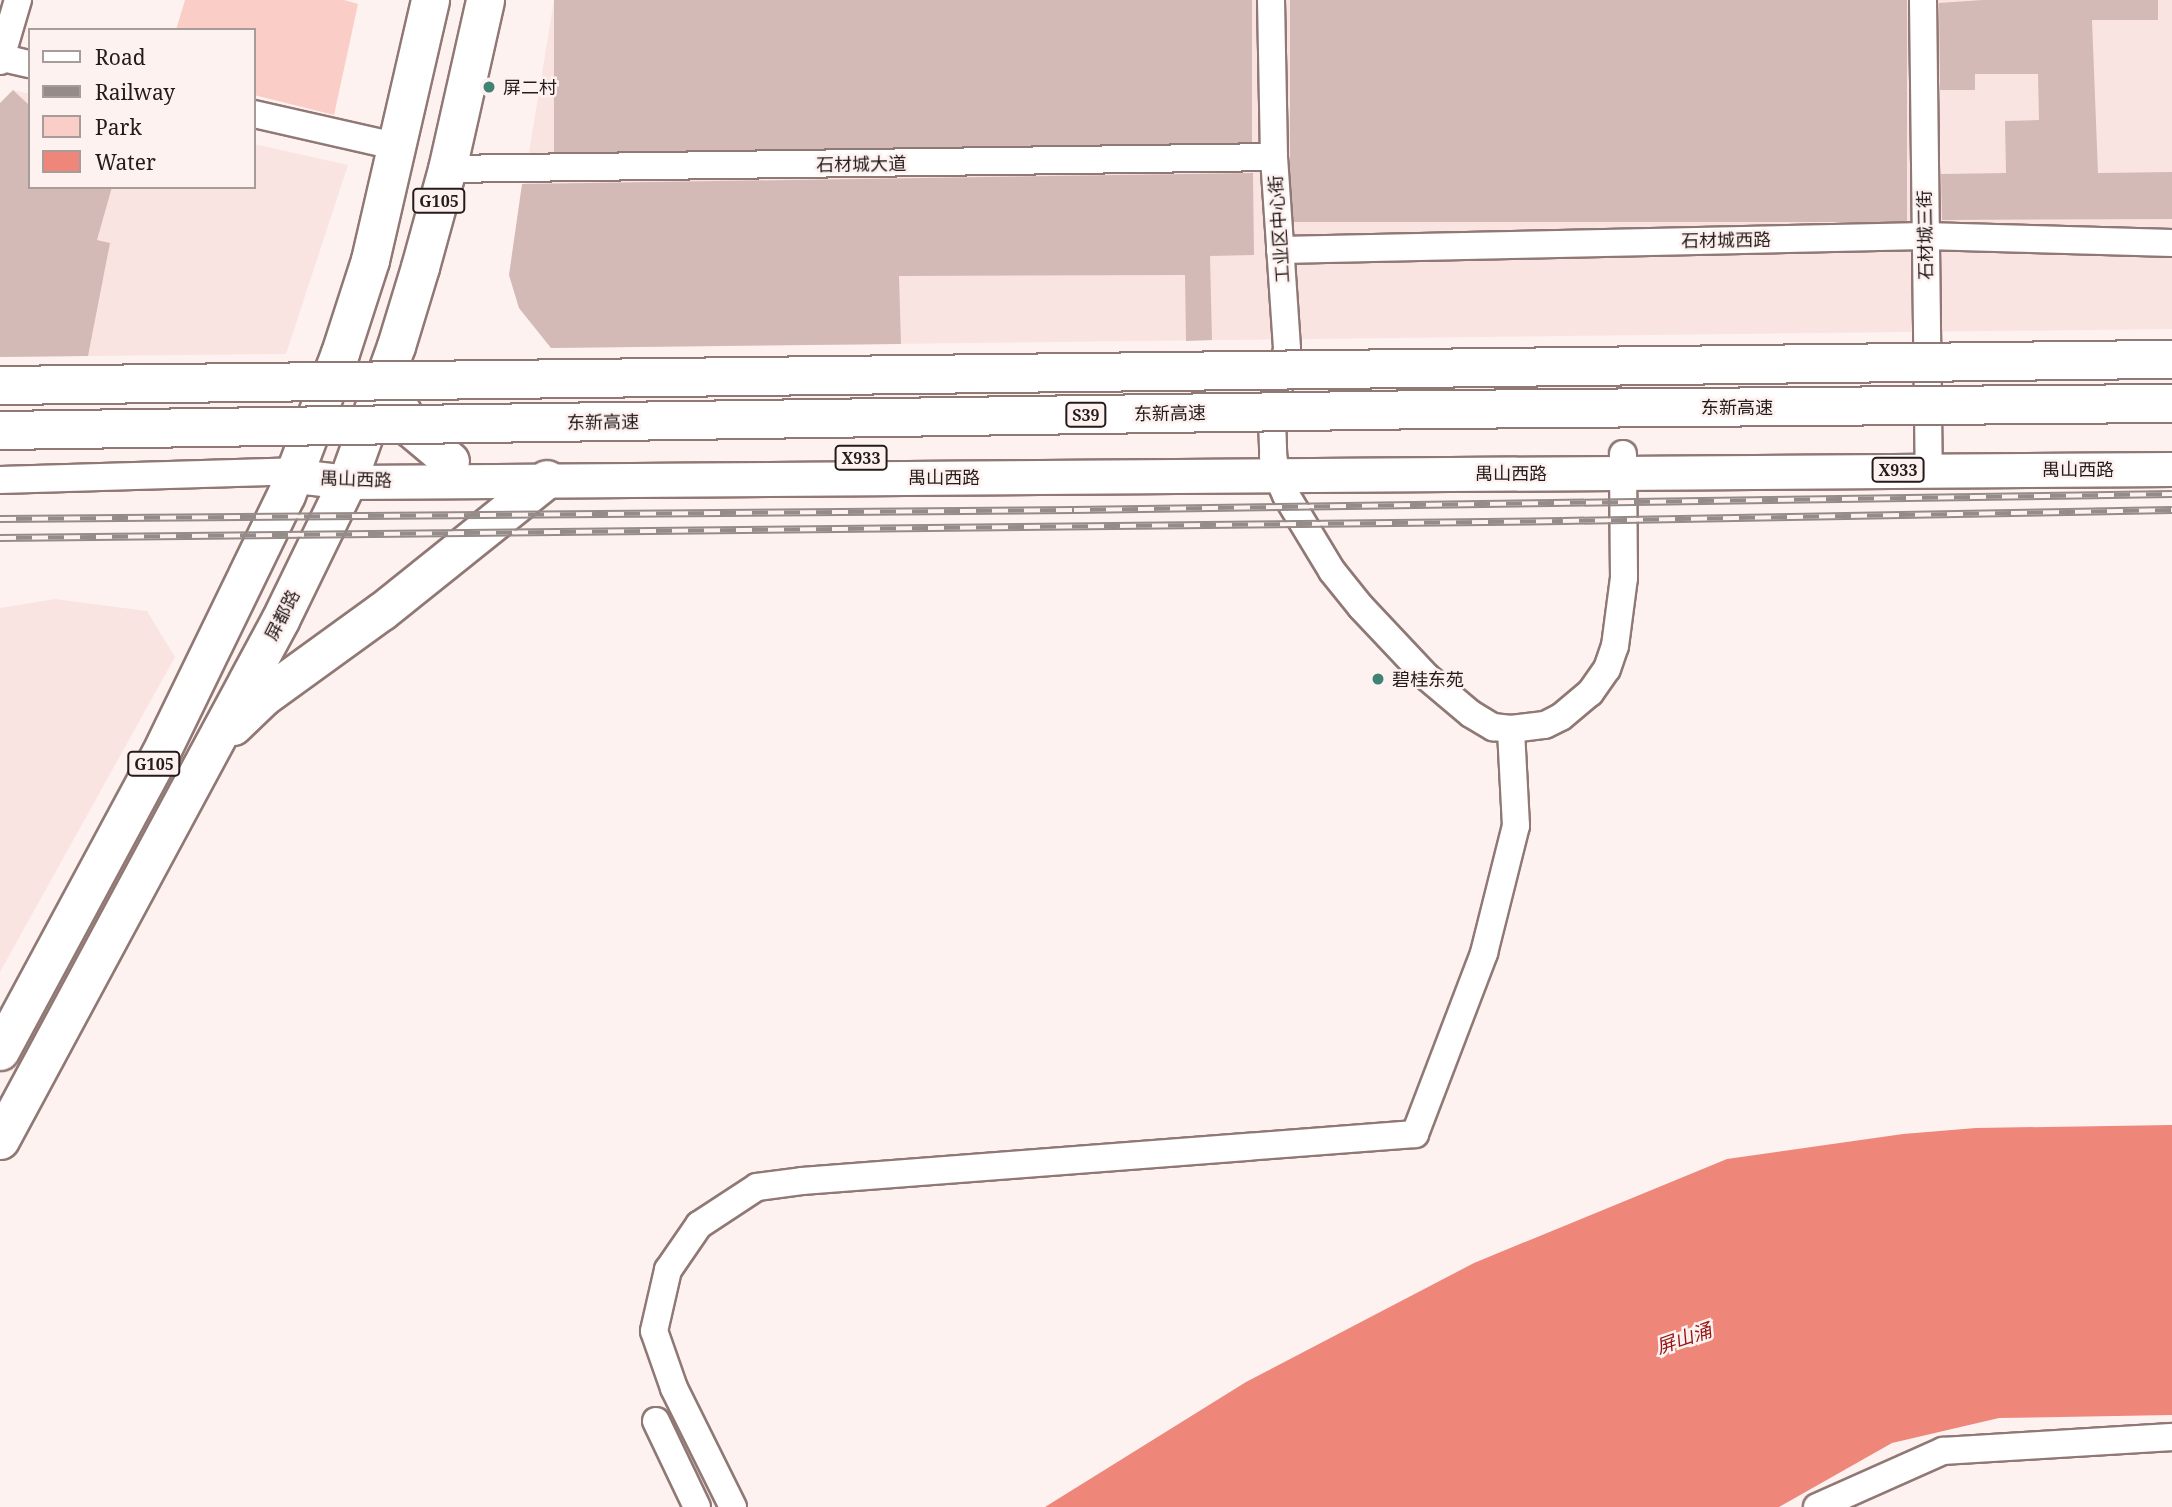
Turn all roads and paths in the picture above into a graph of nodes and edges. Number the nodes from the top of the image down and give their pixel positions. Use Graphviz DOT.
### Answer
graph roads {
  1 [pos="18,0"];
  2 [pos="485,0"];
  3 [pos="1271,0"];
  4 [pos="1923,0"];
  5 [pos="428,11"];
  6 [pos="1,59"];
  7 [pos="28,64"];
  8 [pos="256,114"];
  9 [pos="395,146"];
  10 [pos="1274,158"];
  11 [pos="447,169"];
  12 [pos="1925,236"];
  13 [pos="2172,243"];
  14 [pos="1280,250"];
  15 [pos="396,346"];
  16 [pos="2172,359"];
  17 [pos="0,385"];
  18 [pos="2172,403"];
  19 [pos="0,430"];
  20 [pos="2172,450"];
  21 [pos="450,461"];
  22 [pos="1929,461"];
  23 [pos="1623,463"];
  24 [pos="1275,465"];
  25 [pos="2172,469"];
  26 [pos="351,470"];
  27 [pos="295,471"];
  28 [pos="547,479"];
  29 [pos="0,480"];
  30 [pos="1511,729"];
  31 [pos="210,749"];
  32 [pos="0,1051"];
  33 [pos="0,1140"];
  34 [pos="656,1420"];
  35 [pos="2172,1437"];
  36 [pos="698,1507"];
  37 [pos="733,1507"];
  38 [pos="1817,1507"];
  1 -- 6 [label="street"];
  2 -- 11 [label="highway, 屏都路 / G105"];
  3 -- 10 [label="street, 工业区中心街"];
  4 -- 12 [label="street, 石材城三街"];
  5 -- 9 [label="highway, G105"];
  6 -- 7 [label="street"];
  8 -- 9 [label="street"];
  9 -- 27 [label="highway, G105"];
  10 -- 11 [label="street, 石材城大道"];
  10 -- 14 [label="street, 工业区中心街"];
  11 -- 15 [label="highway, 屏都路 / G105"];
  12 -- 13 [label="street, 石材城西路"];
  12 -- 14 [label="street, 石材城西路"];
  12 -- 22 [label="street, 石材城三街"];
  14 -- 24 [label="street, 工业区中心街"];
  15 -- 21 [label="highway"];
  15 -- 26 [label="highway, 屏都路 / G105"];
  16 -- 17 [label="highway, bridge"];
  18 -- 19 [label="highway, 东新高速 / S39, bridge"];
  20 -- 22 [label="main road, 禺山西路 / X933"];
  21 -- 24 [label="main road, 禺山西路 / X933"];
  21 -- 26 [label="main road, 禺山西路 / X933"];
  22 -- 23 [label="main road, 禺山西路 / X933"];
  22 -- 25 [label="main road, 禺山西路 / X933"];
  23 -- 24 [label="main road, 禺山西路 / X933"];
  23 -- 30 [label="street"];
  24 -- 28 [label="main road, 禺山西路 / X933"];
  24 -- 30 [label="street"];
  26 -- 27 [label="main road, 禺山西路 / X933"];
  26 -- 28 [label="main road, 禺山西路 / X933"];
  26 -- 31 [label="highway, 屏都路 / G105"];
  27 -- 29 [label="street"];
  27 -- 32 [label="highway, G105"];
  28 -- 31 [label="highway"];
  30 -- 37 [label="street"];
  31 -- 33 [label="highway, 屏都路 / G105"];
  34 -- 36 [label="street"];
  35 -- 38 [label="street"];
}
